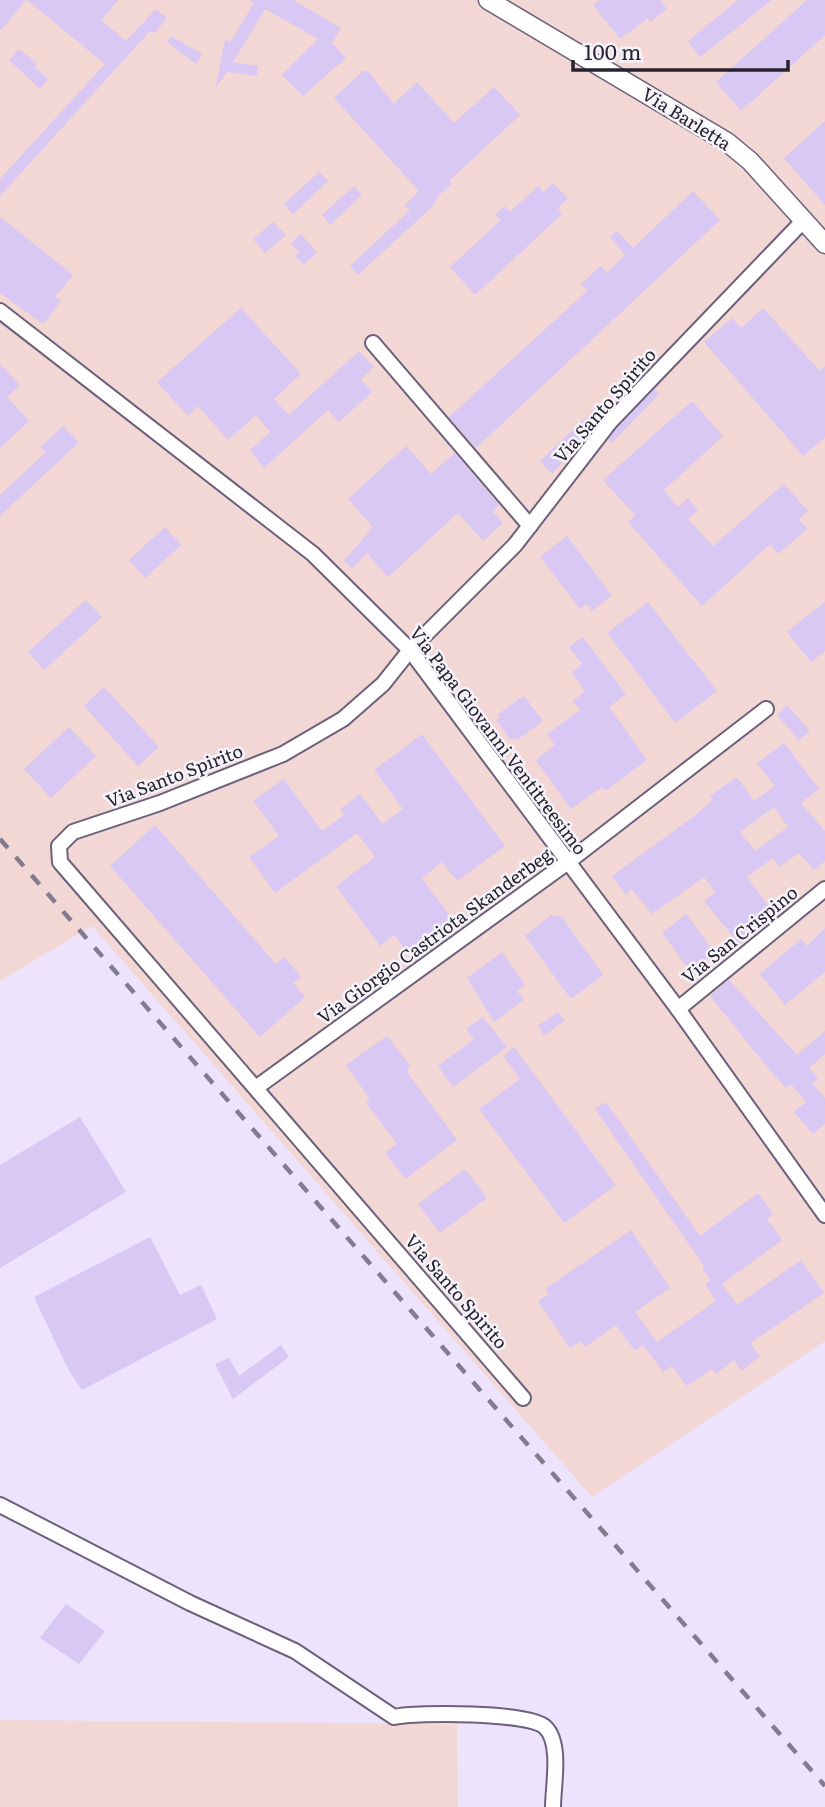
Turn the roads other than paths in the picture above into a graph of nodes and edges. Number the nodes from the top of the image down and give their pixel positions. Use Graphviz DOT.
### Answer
graph roads {
  1 [pos="488,0"];
  2 [pos="804,220"];
  3 [pos="825,244"];
  4 [pos="0,311"];
  5 [pos="373,343"];
  6 [pos="530,526"];
  7 [pos="410,650"];
  8 [pos="766,709"];
  9 [pos="568,862"];
  10 [pos="825,889"];
  11 [pos="678,1009"];
  12 [pos="257,1087"];
  13 [pos="825,1215"];
  14 [pos="523,1398"];
  15 [pos="0,1506"];
  16 [pos="553,1807"];
  1 -- 2 [label="main road, Via Barletta"];
  2 -- 3 [label="main road, Via Barletta"];
  2 -- 6 [label="street, Via Santo Spirito"];
  4 -- 7 [label="street, Via Papa Giovanni Ventitreesimo"];
  5 -- 6 [label="street"];
  6 -- 7 [label="street, Via Santo Spirito"];
  7 -- 9 [label="street, Via Papa Giovanni Ventitreesimo"];
  7 -- 12 [label="street, Via Santo Spirito"];
  8 -- 9 [label="street, Via Giorgio Castriota Skanderbeg"];
  9 -- 11 [label="street, Via Papa Giovanni Ventitreesimo"];
  9 -- 12 [label="street, Via Giorgio Castriota Skanderbeg"];
  10 -- 11 [label="street, Via San Crispino"];
  11 -- 13 [label="street, Via Papa Giovanni Ventitreesimo"];
  12 -- 14 [label="street, Via Santo Spirito"];
  15 -- 16 [label="street"];
}
